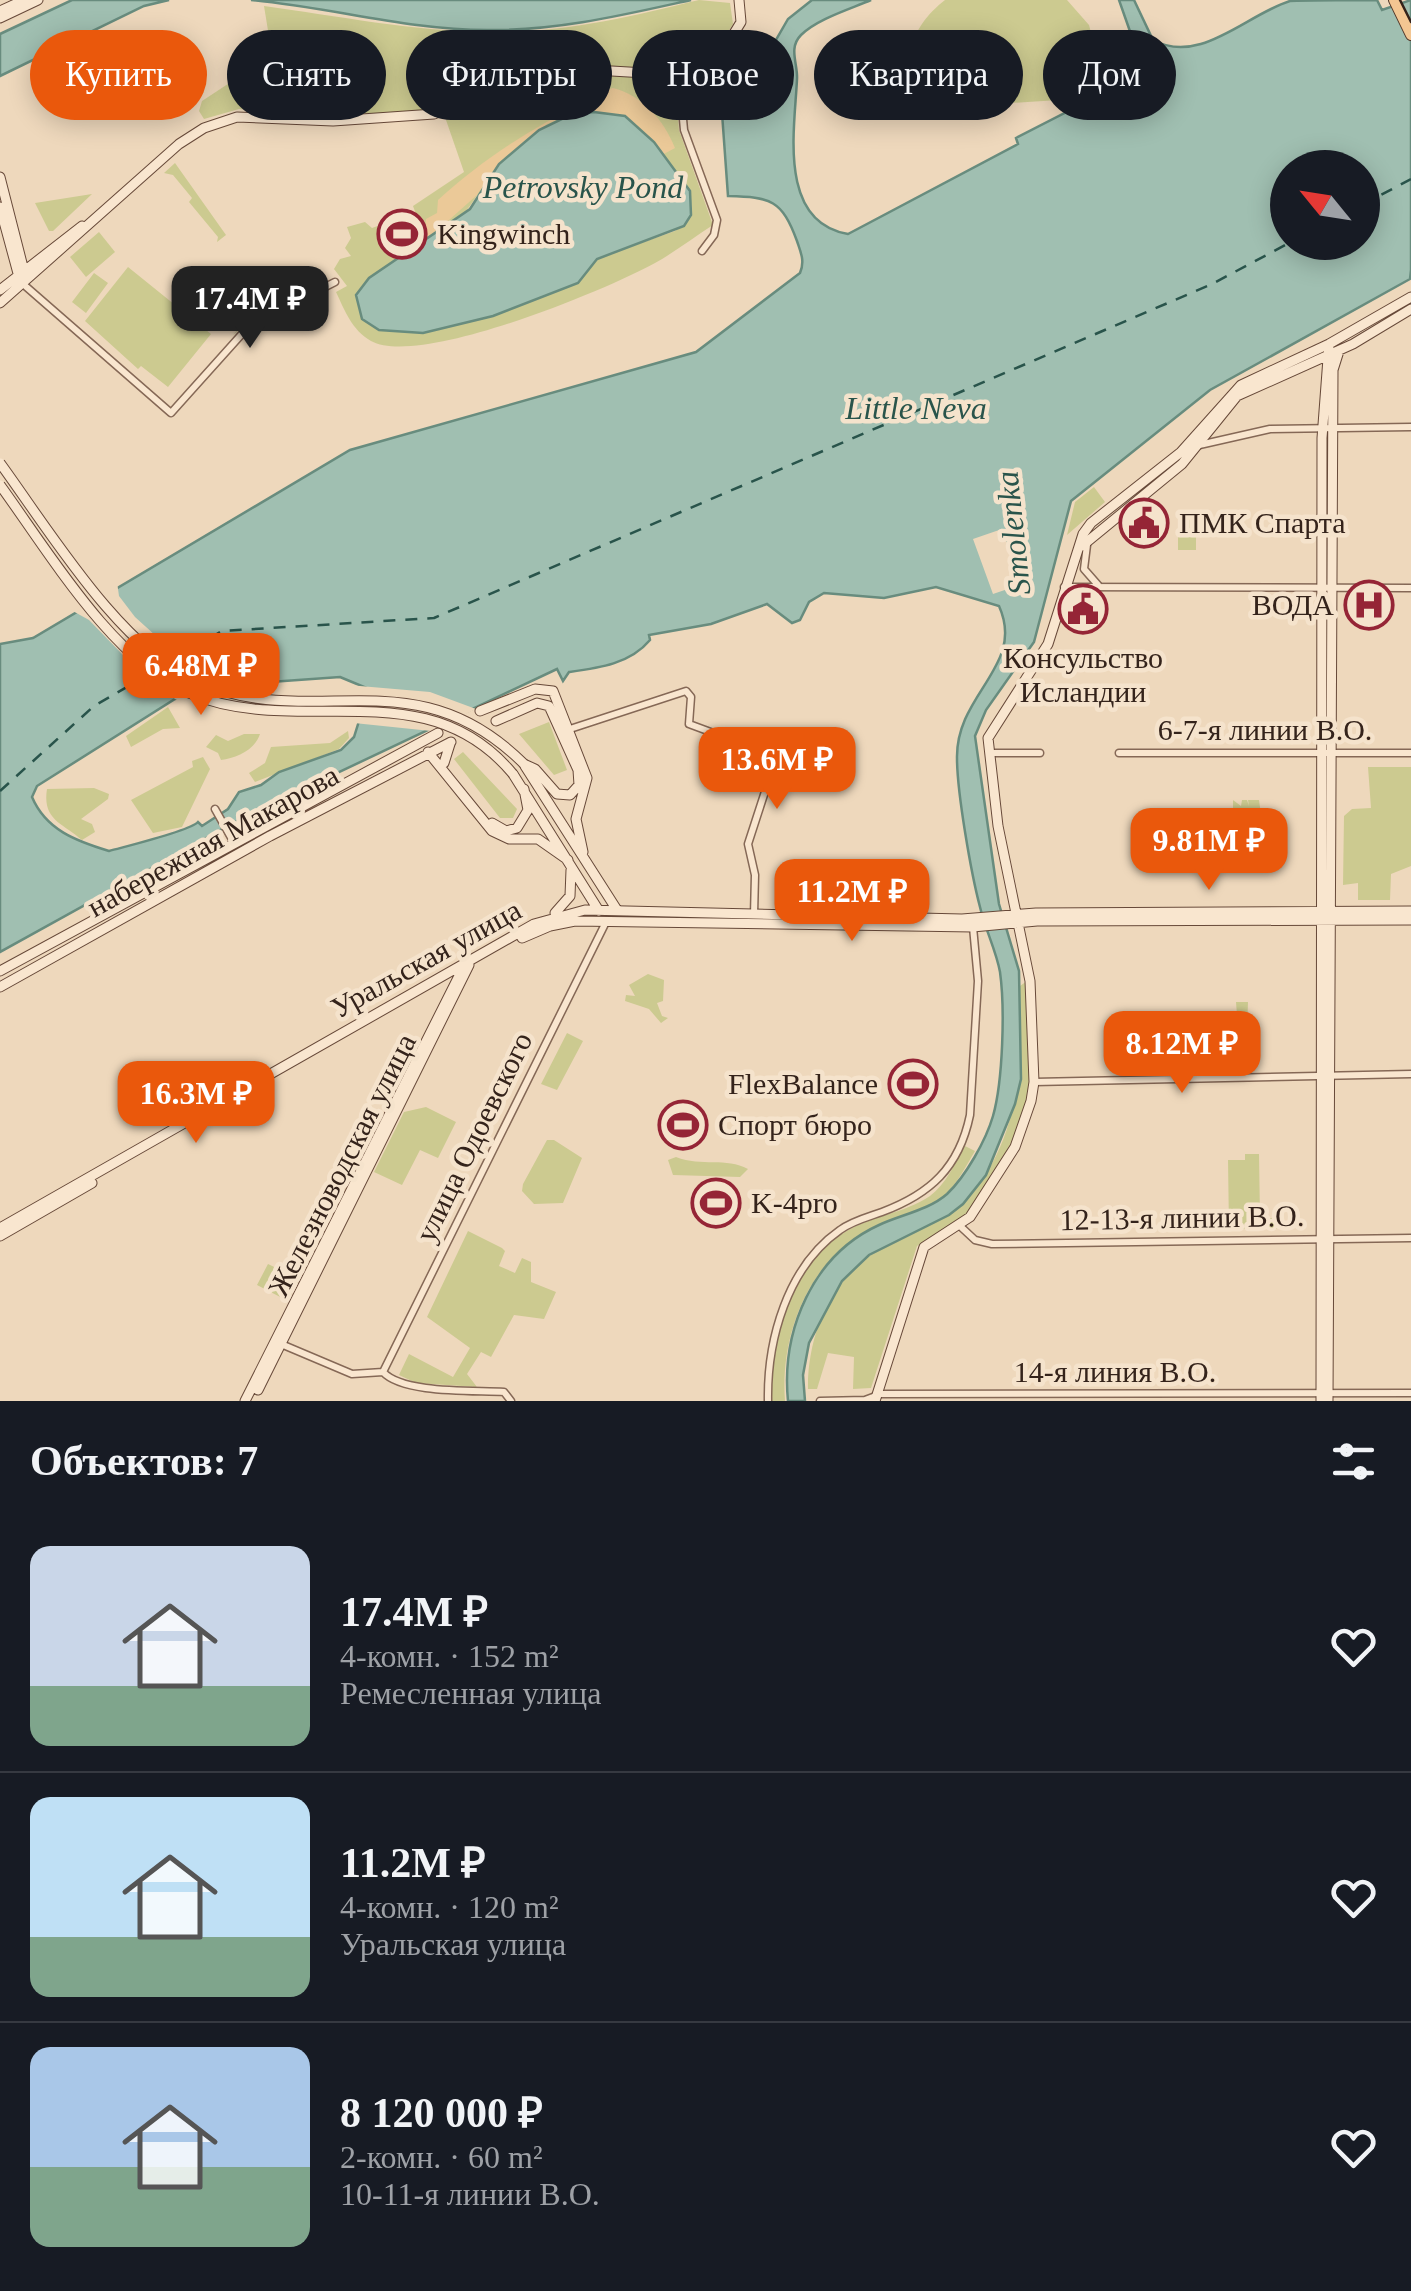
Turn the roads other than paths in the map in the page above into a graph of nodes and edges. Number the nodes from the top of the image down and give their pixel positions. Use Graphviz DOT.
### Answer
graph roads {
  1 [pos="24,0"];
  2 [pos="38,0"];
  3 [pos="739,0"];
  4 [pos="1395,1"];
  5 [pos="0,15"];
  6 [pos="736,30"];
  7 [pos="1411,36"];
  8 [pos="632,73"];
  9 [pos="683,120"];
  10 [pos="0,178"];
  11 [pos="0,207"];
  12 [pos="702,250"];
  13 [pos="21,277"];
  14 [pos="335,282"];
  15 [pos="0,290"];
  16 [pos="1411,297"];
  17 [pos="0,303"];
  18 [pos="1411,309"];
  19 [pos="1328,350"];
  20 [pos="1340,351"];
  21 [pos="1411,427"];
  22 [pos="1328,428"];
  23 [pos="1194,445"];
  24 [pos="0,463"];
  25 [pos="0,485"];
  26 [pos="1090,537"];
  27 [pos="1078,550"];
  28 [pos="1064,587"];
  29 [pos="1104,588"];
  30 [pos="1326,588"];
  31 [pos="1411,588"];
  32 [pos="480,712"];
  33 [pos="496,721"];
  34 [pos="570,729"];
  35 [pos="438,733"];
  36 [pos="423,740"];
  37 [pos="431,752"];
  38 [pos="1328,752"];
  39 [pos="988,753"];
  40 [pos="1040,753"];
  41 [pos="1119,753"];
  42 [pos="1411,753"];
  43 [pos="444,763"];
  44 [pos="524,764"];
  45 [pos="524,789"];
  46 [pos="216,812"];
  47 [pos="232,841"];
  48 [pos="583,852"];
  49 [pos="568,861"];
  50 [pos="598,910"];
  51 [pos="617,910"];
  52 [pos="1411,911"];
  53 [pos="1328,916"];
  54 [pos="549,917"];
  55 [pos="754,917"];
  56 [pos="1017,919"];
  57 [pos="1411,920"];
  58 [pos="606,922"];
  59 [pos="984,922"];
  60 [pos="972,927"];
  61 [pos="469,965"];
  62 [pos="0,972"];
  63 [pos="458,974"];
  64 [pos="438,986"];
  65 [pos="0,988"];
  66 [pos="448,994"];
  67 [pos="1326,1074"];
  68 [pos="1411,1074"];
  69 [pos="1034,1082"];
  70 [pos="960,1226"];
  71 [pos="0,1228"];
  72 [pos="0,1236"];
  73 [pos="1325,1238"];
  74 [pos="1411,1238"];
  75 [pos="278,1342"];
  76 [pos="384,1372"];
  77 [pos="1411,1393"];
  78 [pos="1325,1397"];
  79 [pos="1007,1398"];
  80 [pos="1142,1398"];
  81 [pos="820,1400"];
  82 [pos="876,1400"];
  83 [pos="249,1401"];
  84 [pos="512,1401"];
  85 [pos="768,1401"];
  1 -- 5 [label="main road"];
  2 -- 5 [label="main road"];
  3 -- 6 [label="main road"];
  4 -- 7 [label="main road"];
  8 -- 13 [label="main road"];
  9 -- 12 [label="street"];
  10 -- 13 [label="main road"];
  11 -- 13 [label="main road"];
  13 -- 14 [label="street"];
  13 -- 15 [label="main road"];
  13 -- 17 [label="main road"];
  16 -- 19 [label="main road"];
  18 -- 20 [label="main road"];
  19 -- 20 [label="main road"];
  19 -- 22 [label="main road"];
  19 -- 23 [label="main road"];
  20 -- 22 [label="main road"];
  21 -- 22 [label="street"];
  22 -- 23 [label="street"];
  22 -- 30 [label="main road"];
  23 -- 26 [label="main road"];
  23 -- 27 [label="main road"];
  24 -- 44 [label="main road, bridge"];
  25 -- 45 [label="main road, bridge"];
  26 -- 27 [label="main road"];
  26 -- 29 [label="street"];
  27 -- 28 [label="main road"];
  28 -- 29 [label="street"];
  28 -- 39 [label="main road"];
  29 -- 30 [label="street"];
  30 -- 31 [label="street"];
  30 -- 38 [label="main road"];
  32 -- 34 [label="main road"];
  33 -- 44 [label="main road"];
  34 -- 48 [label="main road"];
  34 -- 55 [label="street"];
  35 -- 36 [label="main road, набережная Макарова"];
  36 -- 37 [label="main road"];
  36 -- 47 [label="main road, набережная Макарова"];
  37 -- 43 [label="main road"];
  37 -- 43 [label="main road, набережная Макарова"];
  37 -- 49 [label="main road"];
  37 -- 65 [label="main road, набережная Макарова"];
  38 -- 41 [label="street, 6-7-я линии В.О."];
  38 -- 42 [label="street, 6-7-я линии В.О."];
  38 -- 53 [label="main road"];
  39 -- 40 [label="street"];
  39 -- 56 [label="main road"];
  43 -- 45 [label="main road"];
  44 -- 48 [label="main road"];
  45 -- 49 [label="main road"];
  46 -- 47 [label="street"];
  47 -- 62 [label="main road, набережная Макарова"];
  48 -- 51 [label="main road"];
  49 -- 50 [label="main road"];
  49 -- 54 [label="main road"];
  50 -- 51 [label="main road, Уральская улица"];
  50 -- 54 [label="main road, Уральская улица"];
  50 -- 58 [label="main road"];
  51 -- 55 [label="main road, Уральская улица"];
  51 -- 58 [label="main road, улица Одоевского"];
  52 -- 53 [label="main road"];
  53 -- 56 [label="main road"];
  53 -- 57 [label="main road"];
  53 -- 67 [label="main road"];
  54 -- 61 [label="main road, Уральская улица"];
  55 -- 58 [label="main road, Уральская улица"];
  55 -- 59 [label="main road, Уральская улица"];
  55 -- 60 [label="main road, Уральская улица"];
  56 -- 59 [label="main road"];
  56 -- 69 [label="main road"];
  58 -- 61 [label="main road, Уральская улица"];
  58 -- 76 [label="street, улица Одоевского"];
  59 -- 60 [label="main road, Уральская улица"];
  60 -- 85 [label="street"];
  61 -- 63 [label="main road, Железноводская улица"];
  61 -- 71 [label="main road, Уральская улица"];
  61 -- 75 [label="main road, Железноводская улица"];
  63 -- 64 [label="main road, Уральская улица"];
  63 -- 66 [label="main road, Железноводская улица"];
  64 -- 66 [label="main road"];
  64 -- 72 [label="main road, Уральская улица"];
  66 -- 75 [label="main road, Железноводская улица"];
  67 -- 68 [label="street"];
  67 -- 69 [label="street"];
  67 -- 73 [label="main road"];
  69 -- 70 [label="main road"];
  70 -- 73 [label="street, 12-13-я линии В.О."];
  70 -- 82 [label="main road"];
  73 -- 74 [label="street, 12-13-я линии В.О."];
  73 -- 78 [label="main road"];
  75 -- 76 [label="street"];
  75 -- 83 [label="main road, Железноводская улица"];
  76 -- 84 [label="street"];
  77 -- 78 [label="street, 14-я линия В.О."];
  78 -- 80 [label="street, 14-я линия В.О."];
  79 -- 80 [label="street, 14-я линия В.О."];
  79 -- 82 [label="street, 14-я линия В.О."];
  81 -- 82 [label="street, 14-я линия В.О."];
}
